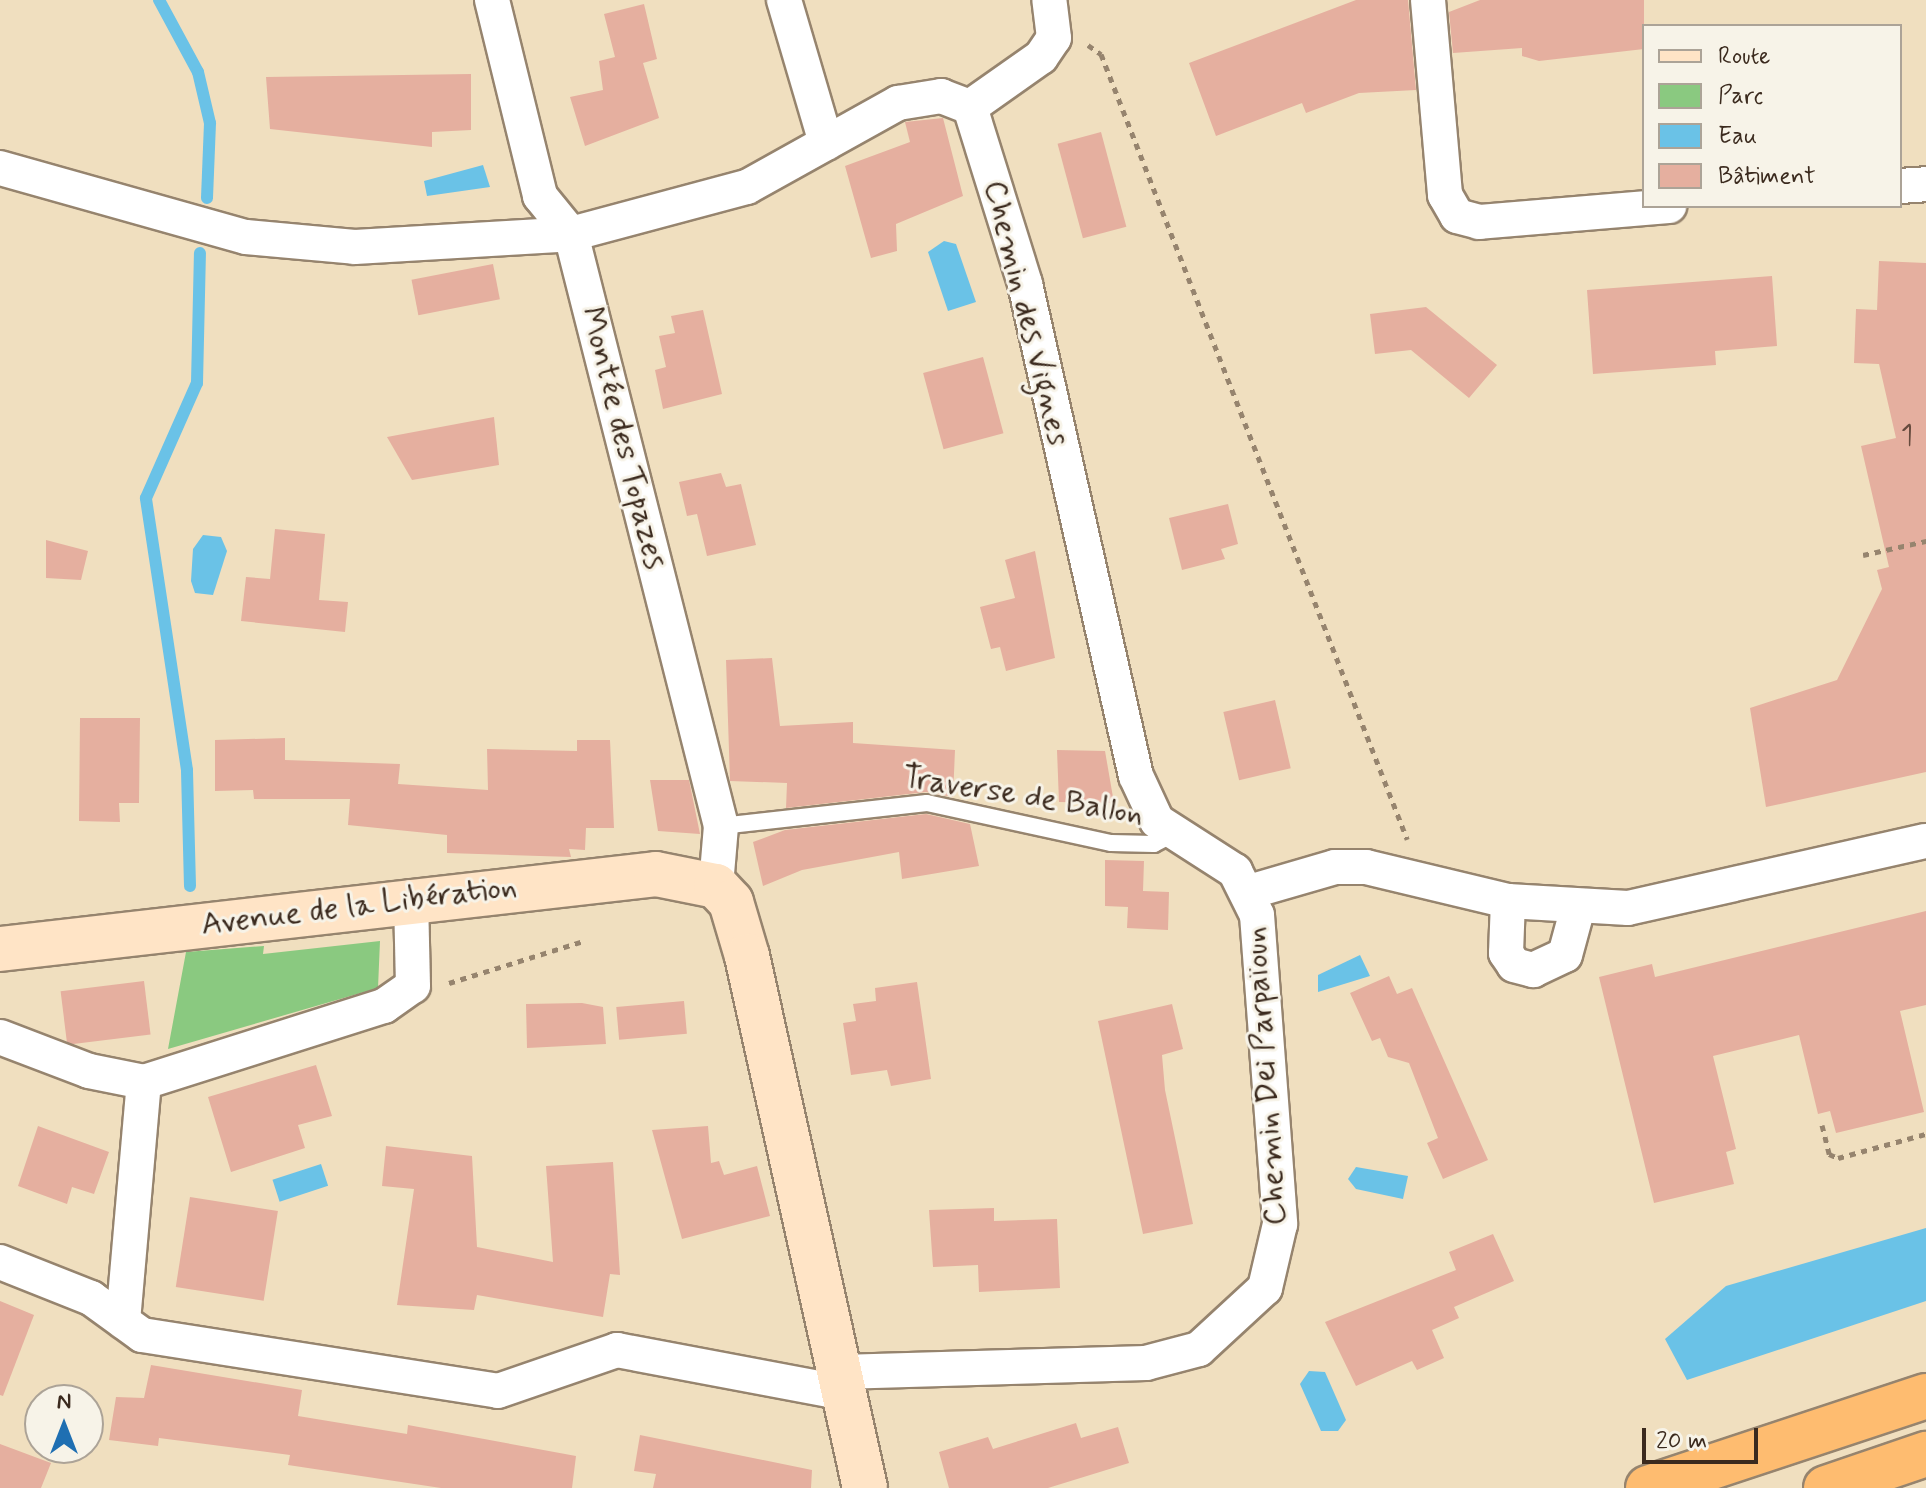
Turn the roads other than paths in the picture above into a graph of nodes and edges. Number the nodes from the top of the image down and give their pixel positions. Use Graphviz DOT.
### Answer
graph roads {
  1 [pos="492,0"];
  2 [pos="784,0"];
  3 [pos="1049,0"];
  4 [pos="1428,0"];
  5 [pos="970,107"];
  6 [pos="826,143"];
  7 [pos="0,168"];
  8 [pos="1926,184"];
  9 [pos="1902,186"];
  10 [pos="1645,208"];
  11 [pos="571,234"];
  12 [pos="721,826"];
  13 [pos="1171,835"];
  14 [pos="1926,841"];
  15 [pos="716,886"];
  16 [pos="1249,892"];
  17 [pos="411,897"];
  18 [pos="1508,901"];
  19 [pos="1578,907"];
  20 [pos="0,949"];
  21 [pos="0,1037"];
  22 [pos="144,1082"];
  23 [pos="0,1262"];
  24 [pos="123,1321"];
  25 [pos="842,1383"];
  26 [pos="1926,1396"];
  27 [pos="1926,1454"];
  28 [pos="865,1488"];
  29 [pos="1648,1488"];
  30 [pos="1826,1488"];
  1 -- 11 [label="street, Montée des Topazes"];
  2 -- 6 [label="street"];
  3 -- 5 [label="street"];
  4 -- 10 [label="street"];
  5 -- 6 [label="street"];
  5 -- 13 [label="street, Chemin des Vignes"];
  6 -- 11 [label="street"];
  7 -- 11 [label="street"];
  8 -- 9 [label="street"];
  11 -- 12 [label="street, Montée des Topazes"];
  12 -- 13 [label="lane, Traverse de Ballon"];
  12 -- 15 [label="street, Montée des Topazes"];
  13 -- 16 [label="street"];
  14 -- 19 [label="street"];
  15 -- 17 [label="street, Avenue de la Libération"];
  15 -- 25 [label="street"];
  16 -- 18 [label="street"];
  16 -- 25 [label="street, Chemin Dei Parpaïoun"];
  17 -- 20 [label="street, Avenue de la Libération"];
  17 -- 22 [label="street"];
  18 -- 19 [label="street"];
  18 -- 19 [label="street"];
  21 -- 22 [label="street"];
  22 -- 24 [label="street"];
  23 -- 24 [label="street, Chemin Dei Parpaïoun"];
  24 -- 25 [label="street, Chemin Dei Parpaïoun"];
  25 -- 28 [label="street"];
  26 -- 29 [label="highway"];
  27 -- 30 [label="highway"];
}
